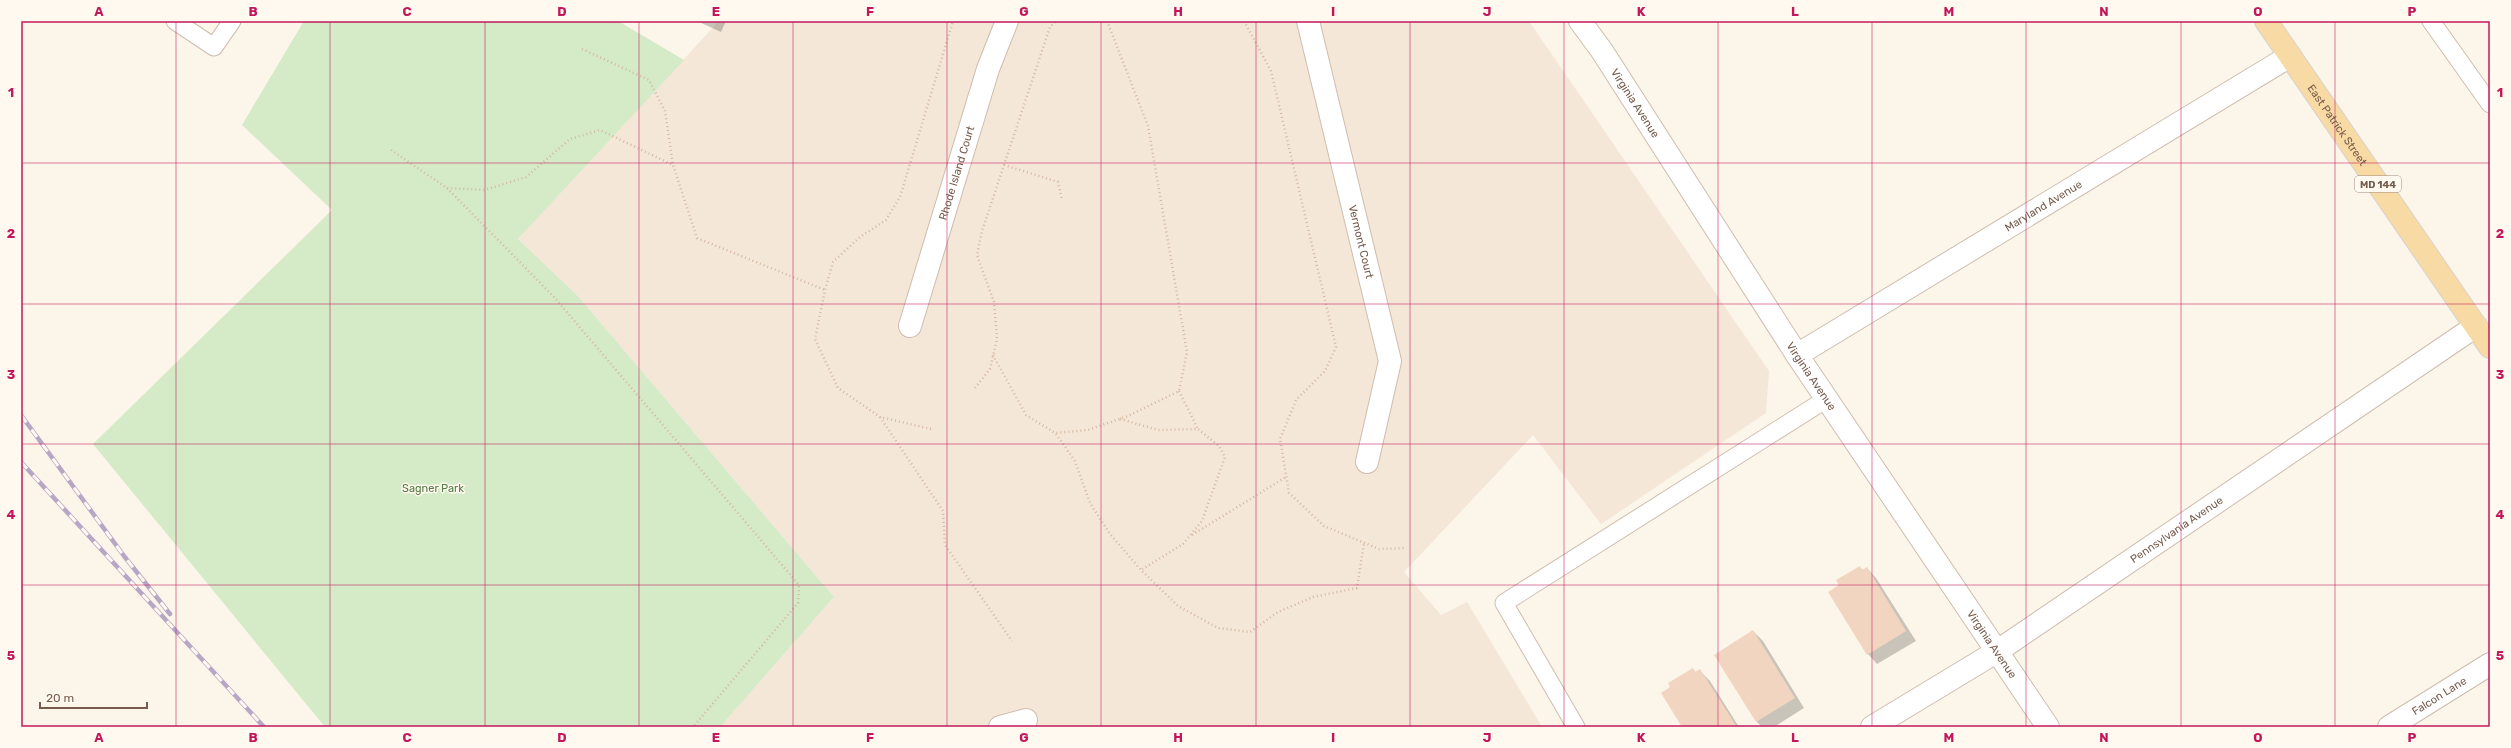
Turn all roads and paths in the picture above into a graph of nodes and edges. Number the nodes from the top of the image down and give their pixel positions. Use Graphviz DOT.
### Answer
graph roads {
  1 [pos="175,21"];
  2 [pos="232,21"];
  3 [pos="953,21"];
  4 [pos="1007,21"];
  5 [pos="1056,21"];
  6 [pos="1107,21"];
  7 [pos="1244,21"];
  8 [pos="1308,21"];
  9 [pos="1580,21"];
  10 [pos="2266,21"];
  11 [pos="2431,21"];
  12 [pos="582,49"];
  13 [pos="2290,56"];
  14 [pos="2490,104"];
  15 [pos="390,150"];
  16 [pos="674,165"];
  17 [pos="1004,165"];
  18 [pos="447,188"];
  19 [pos="1062,200"];
  20 [pos="825,290"];
  21 [pos="910,326"];
  22 [pos="2476,326"];
  23 [pos="2490,347"];
  24 [pos="993,354"];
  25 [pos="1797,355"];
  26 [pos="975,388"];
  27 [pos="1179,391"];
  28 [pos="1828,398"];
  29 [pos="880,417"];
  30 [pos="1120,418"];
  31 [pos="931,429"];
  32 [pos="1198,429"];
  33 [pos="1055,433"];
  34 [pos="1368,462"];
  35 [pos="1286,477"];
  36 [pos="1190,536"];
  37 [pos="1364,543"];
  38 [pos="1406,548"];
  39 [pos="1141,570"];
  40 [pos="1012,641"];
  41 [pos="1996,652"];
  42 [pos="2490,664"];
  43 [pos="1026,720"];
  44 [pos="694,727"];
  45 [pos="1000,727"];
  46 [pos="1576,727"];
  47 [pos="1872,727"];
  48 [pos="2048,727"];
  49 [pos="2389,727"];
  1 -- 2 [label="lane"];
  3 -- 20 [label="path"];
  4 -- 21 [label="street, Rhode Island Court"];
  5 -- 17 [label="path"];
  6 -- 27 [label="path"];
  7 -- 35 [label="path"];
  8 -- 34 [label="street, Vermont Court"];
  9 -- 25 [label="street, Virginia Avenue"];
  10 -- 13 [label="main road, East Patrick Street / MD 144"];
  11 -- 14 [label="lane"];
  12 -- 16 [label="path"];
  13 -- 22 [label="main road, East Patrick Street / MD 144"];
  13 -- 25 [label="street, Maryland Avenue"];
  15 -- 18 [label="path"];
  16 -- 18 [label="path"];
  16 -- 20 [label="path"];
  17 -- 19 [label="path"];
  17 -- 24 [label="path"];
  18 -- 44 [label="path"];
  20 -- 29 [label="path"];
  22 -- 23 [label="main road, East Patrick Street / MD 144"];
  22 -- 41 [label="street, Pennsylvania Avenue"];
  24 -- 26 [label="path"];
  24 -- 33 [label="path"];
  25 -- 28 [label="street, Virginia Avenue"];
  27 -- 30 [label="path"];
  27 -- 32 [label="path"];
  28 -- 41 [label="street, Virginia Avenue"];
  28 -- 46 [label="lane"];
  29 -- 31 [label="path"];
  29 -- 40 [label="path"];
  30 -- 32 [label="path"];
  30 -- 33 [label="path"];
  32 -- 36 [label="path"];
  33 -- 39 [label="path"];
  35 -- 36 [label="path"];
  35 -- 37 [label="path"];
  36 -- 39 [label="path"];
  37 -- 38 [label="path"];
  37 -- 39 [label="path"];
  41 -- 47 [label="street, Pennsylvania Avenue"];
  41 -- 48 [label="street, Virginia Avenue"];
  42 -- 49 [label="street, Falcon Lane"];
  43 -- 45 [label="street"];
}
